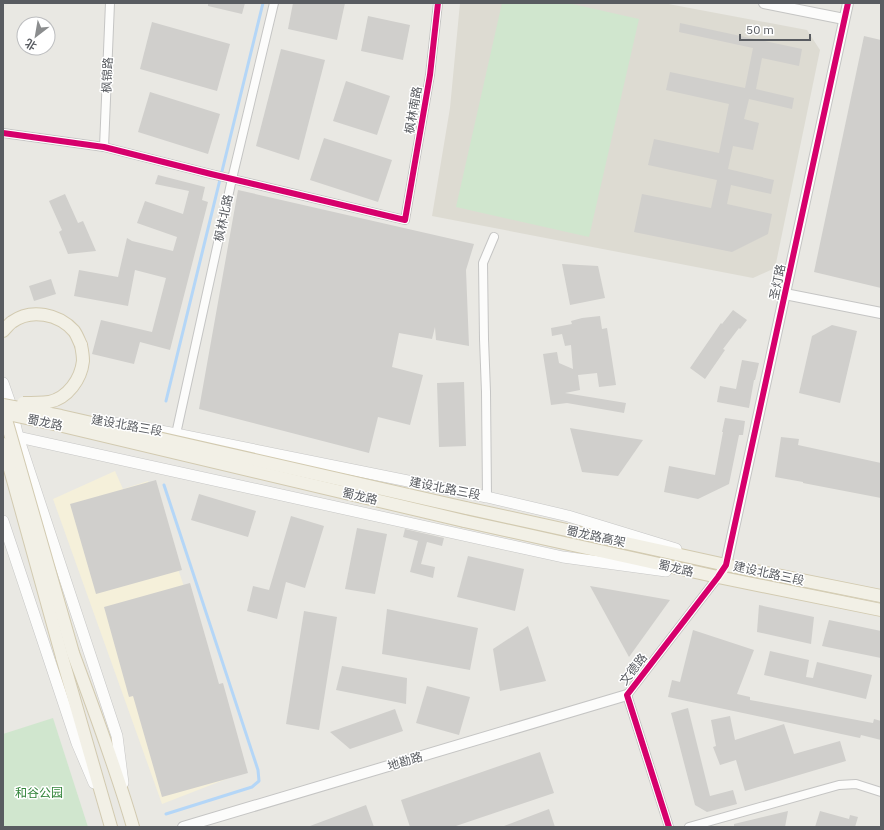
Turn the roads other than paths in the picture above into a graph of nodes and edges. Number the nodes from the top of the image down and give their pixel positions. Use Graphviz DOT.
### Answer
graph roads {
  1 [pos="110,3"];
  2 [pos="274,3"];
  3 [pos="438,3"];
  4 [pos="764,3"];
  5 [pos="848,3"];
  6 [pos="844,19"];
  7 [pos="3,133"];
  8 [pos="104,147"];
  9 [pos="229,178"];
  10 [pos="494,237"];
  11 [pos="785,294"];
  12 [pos="881,314"];
  13 [pos="3,331"];
  14 [pos="3,383"];
  15 [pos="4,406"];
  16 [pos="176,434"];
  17 [pos="3,436"];
  18 [pos="18,437"];
  19 [pos="3,444"];
  20 [pos="487,497"];
  21 [pos="466,508"];
  22 [pos="3,521"];
  23 [pos="726,565"];
  24 [pos="718,577"];
  25 [pos="881,596"];
  26 [pos="881,610"];
  27 [pos="68,655"];
  28 [pos="626,695"];
  29 [pos="881,792"];
  30 [pos="124,797"];
  31 [pos="106,811"];
  32 [pos="111,827"];
  33 [pos="133,827"];
  34 [pos="183,827"];
  35 [pos="669,827"];
  36 [pos="689,827"];
  1 -- 8 [label="street, 枫锦路"];
  2 -- 9 [label="street, 枫林北路"];
  3 -- 9 [label="street, 枫林南路"];
  4 -- 6 [label="street"];
  5 -- 6 [label="street, 圣灯路"];
  6 -- 11 [label="street, 圣灯路"];
  7 -- 8 [label="street"];
  8 -- 9 [label="street"];
  9 -- 16 [label="street, 枫林北路"];
  10 -- 20 [label="street"];
  11 -- 12 [label="street"];
  11 -- 23 [label="street, 圣灯路"];
  13 -- 15 [label="main road, bridge"];
  14 -- 15 [label="main road"];
  15 -- 16 [label="main road, 建设北路三段"];
  15 -- 18 [label="main road"];
  15 -- 21 [label="main road, 蜀龙路, bridge"];
  15 -- 24 [label="main road, 蜀龙路, bridge"];
  15 -- 27 [label="main road, bridge"];
  16 -- 20 [label="main road, 建设北路三段"];
  17 -- 18 [label="main road, 建设北路三段"];
  18 -- 24 [label="main road, 建设北路三段"];
  18 -- 30 [label="main road"];
  19 -- 27 [label="main road, bridge"];
  20 -- 23 [label="main road, 建设北路三段"];
  21 -- 23 [label="main road, 蜀龙路高架"];
  22 -- 31 [label="main road"];
  23 -- 24 [label="street, 文德路"];
  23 -- 25 [label="main road, 建设北路三段"];
  24 -- 26 [label="main road, 建设北路三段"];
  24 -- 28 [label="street, 文德路"];
  27 -- 30 [label="main road"];
  27 -- 31 [label="main road"];
  28 -- 34 [label="street, 地勘路"];
  28 -- 35 [label="street, 文德路"];
  29 -- 36 [label="street"];
  30 -- 33 [label="main road"];
  31 -- 32 [label="main road"];
}
